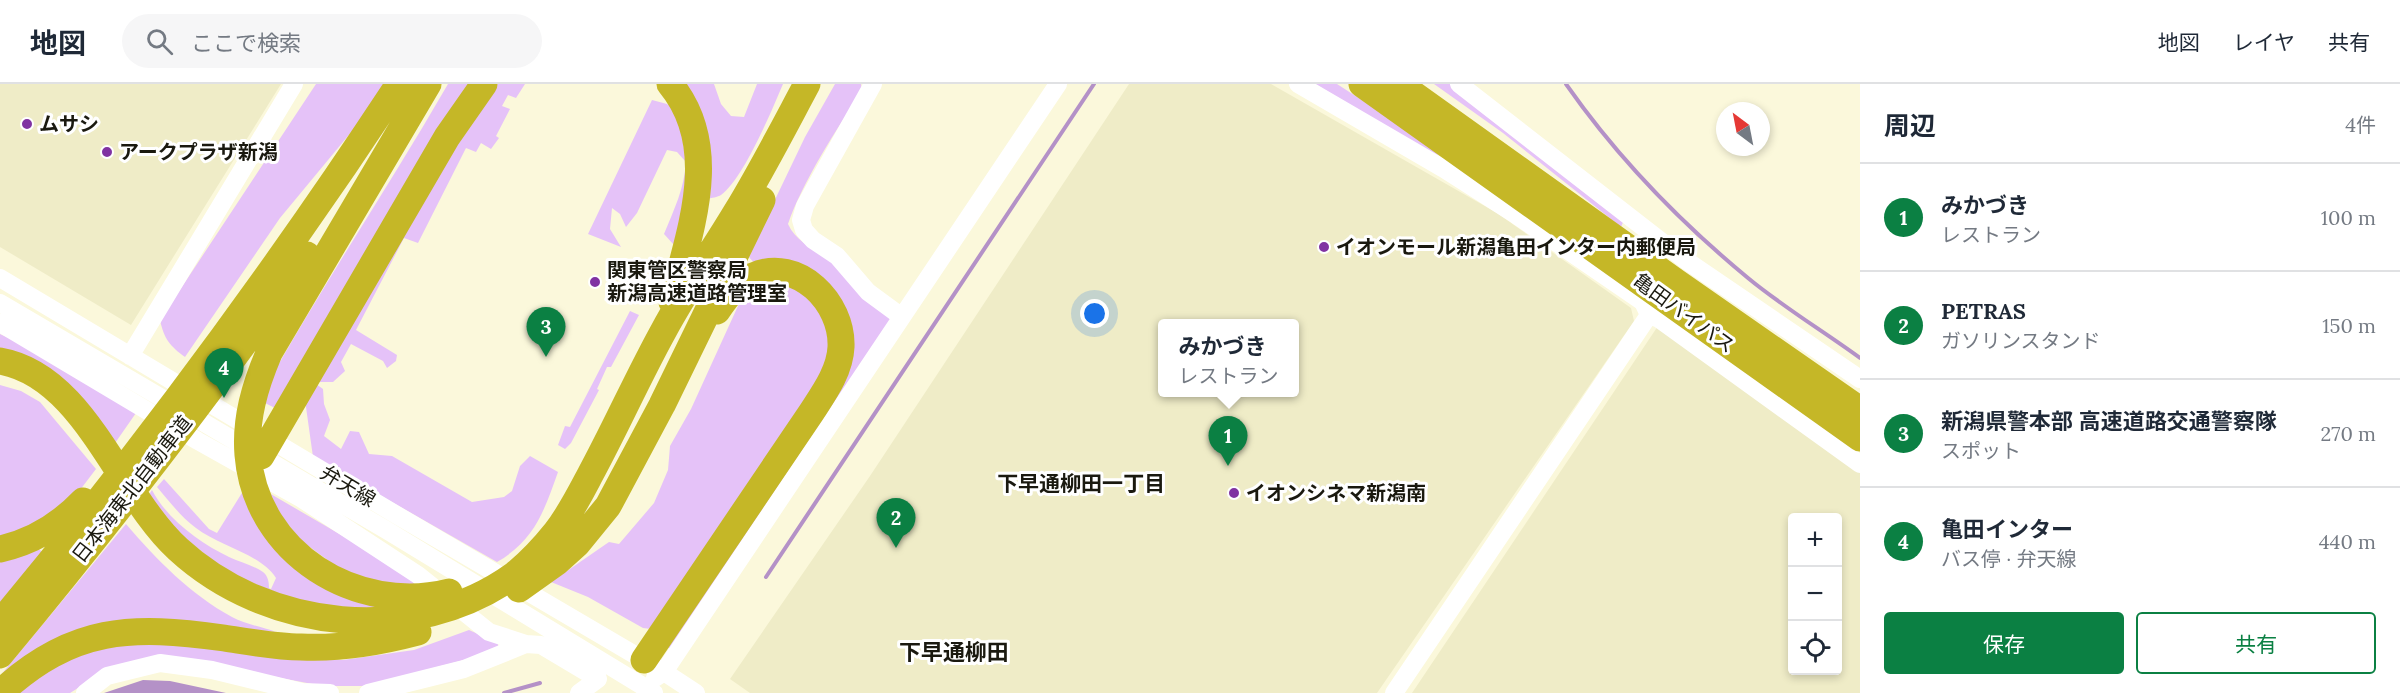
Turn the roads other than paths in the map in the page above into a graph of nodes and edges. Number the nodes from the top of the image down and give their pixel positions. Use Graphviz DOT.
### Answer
graph roads {
  1 [pos="294,84"];
  2 [pos="399,84"];
  3 [pos="427,84"];
  4 [pos="484,84"];
  5 [pos="670,84"];
  6 [pos="796,84"];
  7 [pos="807,84"];
  8 [pos="823,84"];
  9 [pos="873,84"];
  10 [pos="1058,84"];
  11 [pos="1298,84"];
  12 [pos="1410,84"];
  13 [pos="1459,84"];
  14 [pos="1375,88"];
  15 [pos="773,147"];
  16 [pos="1573,207"];
  17 [pos="0,278"];
  18 [pos="1,312"];
  19 [pos="1649,315"];
  20 [pos="902,317"];
  21 [pos="664,329"];
  22 [pos="693,343"];
  23 [pos="130,356"];
  24 [pos="0,362"];
  25 [pos="207,366"];
  26 [pos="0,377"];
  27 [pos="1860,379"];
  28 [pos="1860,410"];
  29 [pos="1860,438"];
  30 [pos="266,448"];
  31 [pos="1860,464"];
  32 [pos="94,512"];
  33 [pos="0,549"];
  34 [pos="550,554"];
  35 [pos="426,613"];
  36 [pos="0,623"];
  37 [pos="526,644"];
  38 [pos="0,655"];
  39 [pos="650,681"];
  40 [pos="0,693"];
  41 [pos="85,693"];
  42 [pos="330,693"];
  43 [pos="368,693"];
  44 [pos="579,693"];
  45 [pos="696,693"];
  46 [pos="1394,693"];
  1 -- 23 [label="street"];
  2 -- 25 [label="highway"];
  3 -- 25 [label="highway"];
  3 -- 35 [label="highway"];
  4 -- 30 [label="highway"];
  5 -- 21 [label="highway"];
  6 -- 15 [label="highway"];
  7 -- 15 [label="highway"];
  8 -- 22 [label="highway"];
  9 -- 20 [label="street"];
  10 -- 20 [label="street"];
  11 -- 19 [label="street"];
  12 -- 16 [label="highway"];
  13 -- 27 [label="street"];
  14 -- 16 [label="highway, 亀田バイパス"];
  14 -- 29 [label="highway, 亀田バイパス"];
  15 -- 21 [label="highway"];
  16 -- 28 [label="highway, 亀田バイパス"];
  17 -- 23 [label="street, 弁天線"];
  18 -- 30 [label="street, 弁天線"];
  18 -- 37 [label="street"];
  19 -- 31 [label="street"];
  19 -- 46 [label="street"];
  20 -- 39 [label="street"];
  21 -- 34 [label="highway"];
  22 -- 34 [label="highway"];
  22 -- 39 [label="highway"];
  23 -- 30 [label="street, 弁天線"];
  24 -- 35 [label="highway"];
  25 -- 32 [label="highway"];
  26 -- 35 [label="highway"];
  30 -- 39 [label="street, 弁天線"];
  30 -- 39 [label="street, 弁天線"];
  32 -- 33 [label="highway"];
  32 -- 36 [label="highway, 日本海東北自動車道"];
  32 -- 38 [label="highway, 日本海東北自動車道"];
  34 -- 35 [label="highway"];
  35 -- 40 [label="highway"];
  37 -- 43 [label="street"];
  37 -- 44 [label="street"];
  39 -- 45 [label="street, 弁天線"];
  41 -- 42 [label="street"];
}
